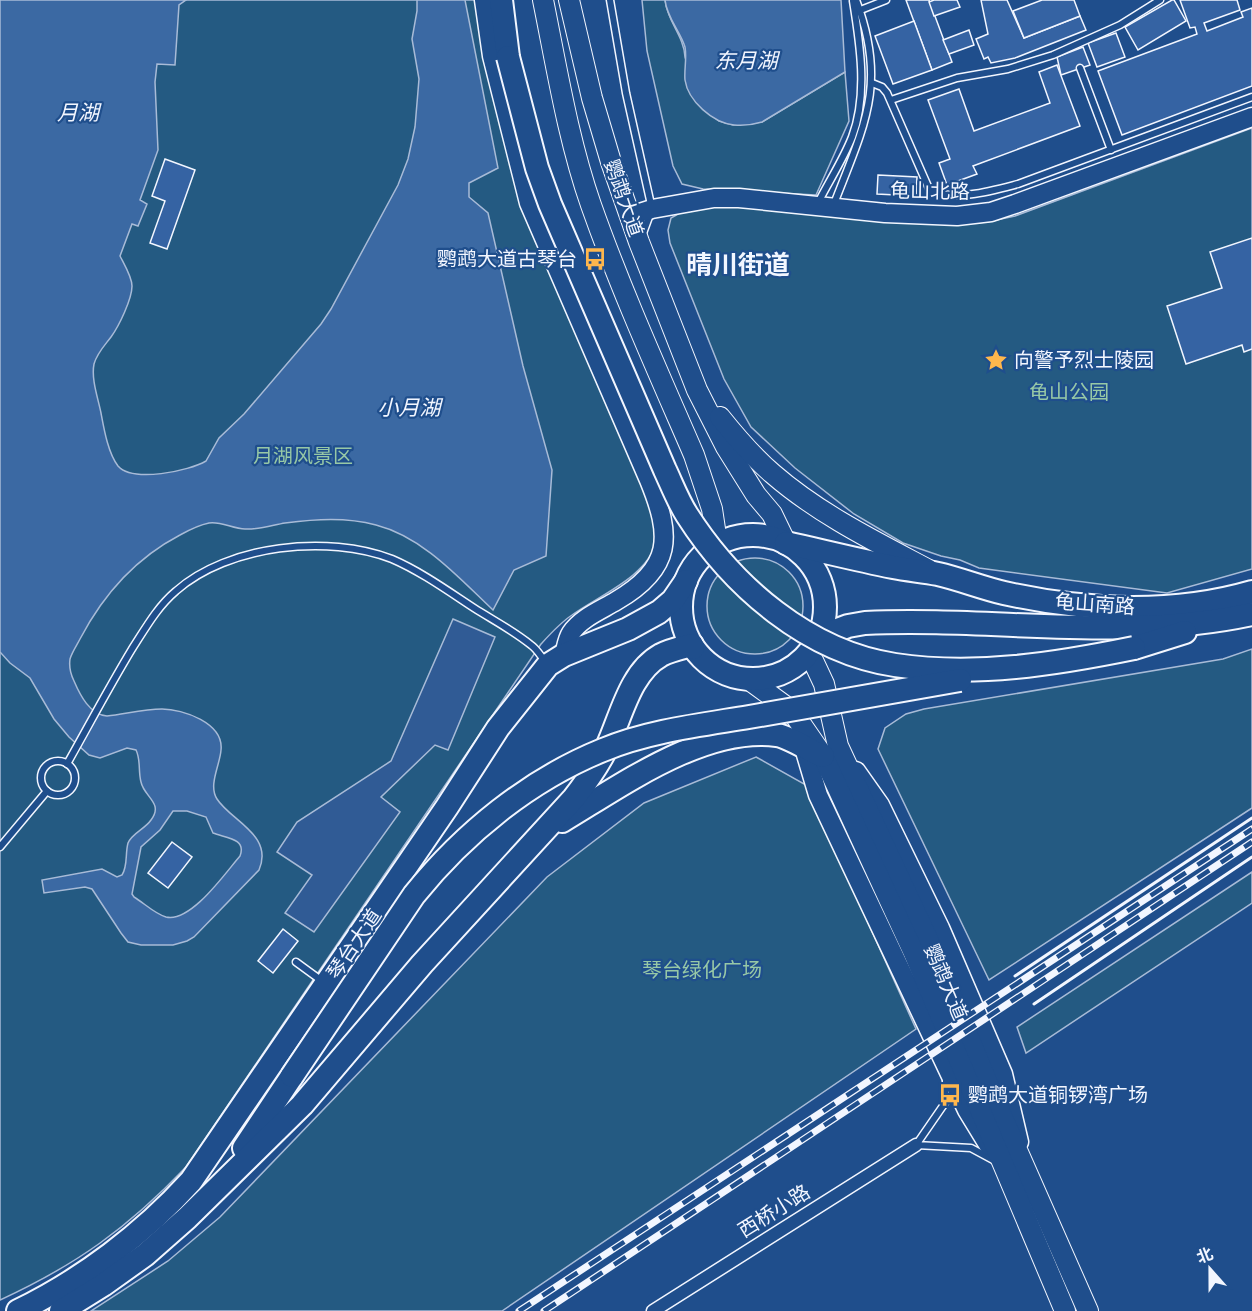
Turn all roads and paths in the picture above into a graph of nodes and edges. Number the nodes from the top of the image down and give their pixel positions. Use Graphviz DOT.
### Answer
graph roads {
  1 [pos="484,0"];
  2 [pos="501,0"];
  3 [pos="543,0"];
  4 [pos="569,0"];
  5 [pos="576,0"];
  6 [pos="610,0"];
  7 [pos="855,0"];
  8 [pos="885,0"];
  9 [pos="1160,0"];
  10 [pos="857,11"];
  11 [pos="576,33"];
  12 [pos="1080,68"];
  13 [pos="872,83"];
  14 [pos="1252,97"];
  15 [pos="891,100"];
  16 [pos="1252,117"];
  17 [pos="1111,150"];
  18 [pos="825,207"];
  19 [pos="652,209"];
  20 [pos="630,216"];
  21 [pos="639,242"];
  22 [pos="697,390"];
  23 [pos="786,543"];
  24 [pos="707,552"];
  25 [pos="939,575"];
  26 [pos="686,581"];
  27 [pos="1252,592"];
  28 [pos="1252,614"];
  29 [pos="1220,621"];
  30 [pos="814,645"];
  31 [pos="693,648"];
  32 [pos="556,660"];
  33 [pos="1071,661"];
  34 [pos="748,679"];
  35 [pos="822,750"];
  36 [pos="67,764"];
  37 [pos="47,791"];
  38 [pos="537,836"];
  39 [pos="0,847"];
  40 [pos="296,962"];
  41 [pos="326,984"];
  42 [pos="947,1069"];
  43 [pos="916,1145"];
  44 [pos="1011,1170"];
  45 [pos="214,1191"];
  46 [pos="18,1311"];
  47 [pos="61,1311"];
  48 [pos="653,1311"];
  49 [pos="1065,1311"];
  50 [pos="1088,1311"];
  1 -- 32 [label="main road"];
  2 -- 33 [label="highway, bridge"];
  3 -- 24 [label="main road, 鹦鹉大道"];
  4 -- 11 [label="main road, 鹦鹉大道"];
  5 -- 11 [label="lane"];
  6 -- 19 [label="lane"];
  7 -- 10 [label="lane"];
  8 -- 10 [label="lane"];
  9 -- 15 [label="lane"];
  10 -- 13 [label="lane"];
  10 -- 18 [label="lane"];
  11 -- 20 [label="main road, 鹦鹉大道"];
  12 -- 17 [label="lane"];
  13 -- 15 [label="lane"];
  13 -- 18 [label="lane"];
  14 -- 17 [label="lane"];
  15 -- 17 [label="lane"];
  16 -- 18 [label="main road, 龟山北路"];
  18 -- 19 [label="main road, 龟山北路"];
  19 -- 20 [label="main road, 龟山北路"];
  19 -- 21 [label="lane"];
  20 -- 21 [label="main road, 鹦鹉大道"];
  21 -- 22 [label="main road, 鹦鹉大道"];
  22 -- 23 [label="main road"];
  22 -- 25 [label="main road"];
  23 -- 24 [label="highway, 龟山南路"];
  23 -- 25 [label="highway, 龟山南路"];
  23 -- 30 [label="highway"];
  24 -- 26 [label="highway, 琴台大道"];
  25 -- 27 [label="highway, 龟山南路"];
  26 -- 31 [label="highway"];
  26 -- 32 [label="highway, 琴台大道"];
  28 -- 29 [label="highway"];
  29 -- 30 [label="highway"];
  29 -- 33 [label="highway, bridge"];
  30 -- 34 [label="highway"];
  30 -- 35 [label="main road, 鹦鹉大道"];
  31 -- 34 [label="highway"];
  31 -- 38 [label="highway"];
  32 -- 36 [label="lane"];
  32 -- 41 [label="highway, 琴台大道"];
  33 -- 45 [label="highway, bridge"];
  34 -- 35 [label="main road, 鹦鹉大道"];
  35 -- 38 [label="highway"];
  35 -- 42 [label="main road"];
  35 -- 44 [label="main road, 鹦鹉大道"];
  35 -- 44 [label="main road"];
  36 -- 37 [label="lane"];
  36 -- 37 [label="lane"];
  37 -- 39 [label="lane"];
  38 -- 45 [label="highway"];
  40 -- 41 [label="lane"];
  41 -- 46 [label="highway, 琴台大道"];
  42 -- 43 [label="lane"];
  42 -- 44 [label="main road"];
  43 -- 44 [label="lane"];
  43 -- 48 [label="street, 西桥小路"];
  44 -- 49 [label="main road, 鹦鹉大道"];
  44 -- 50 [label="main road, 鹦鹉大道"];
  45 -- 47 [label="highway"];
}
